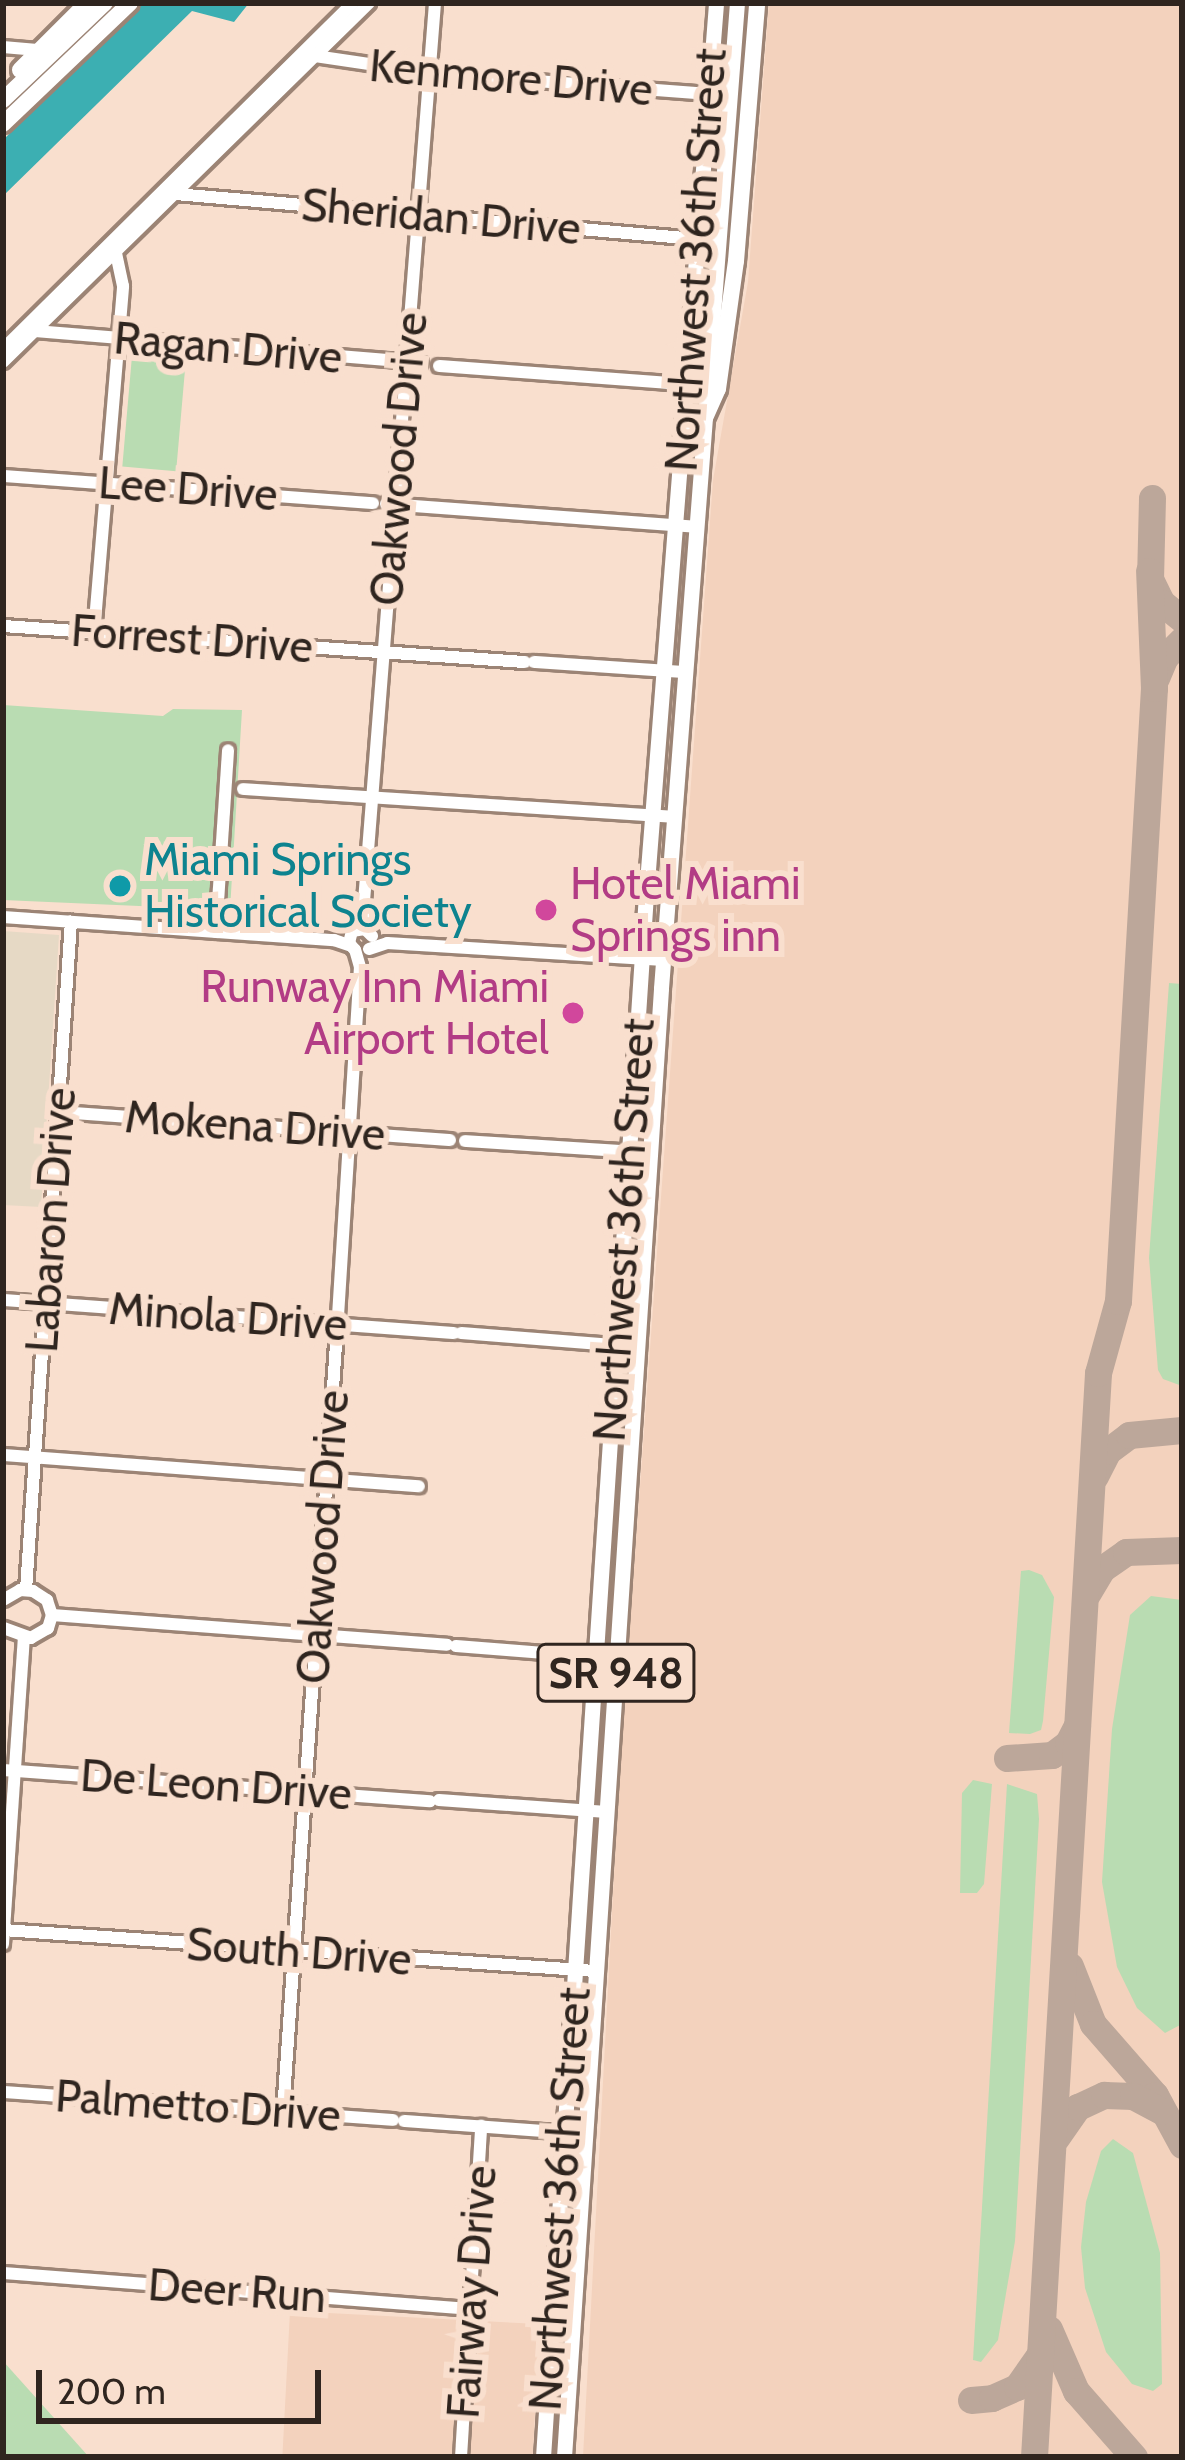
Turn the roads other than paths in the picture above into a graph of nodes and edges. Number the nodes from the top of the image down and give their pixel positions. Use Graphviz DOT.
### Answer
graph roads {
  1 [pos="87,3"];
  2 [pos="105,3"];
  3 [pos="130,3"];
  4 [pos="353,3"];
  5 [pos="369,3"];
  6 [pos="434,3"];
  7 [pos="716,3"];
  8 [pos="737,3"];
  9 [pos="757,3"];
  10 [pos="3,47"];
  11 [pos="40,50"];
  12 [pos="315,56"];
  13 [pos="430,73"];
  14 [pos="3,86"];
  15 [pos="710,94"];
  16 [pos="3,100"];
  17 [pos="728,117"];
  18 [pos="3,124"];
  19 [pos="170,193"];
  20 [pos="419,216"];
  21 [pos="698,239"];
  22 [pos="718,241"];
  23 [pos="116,253"];
  24 [pos="35,331"];
  25 [pos="119,338"];
  26 [pos="3,349"];
  27 [pos="3,362"];
  28 [pos="415,363"];
  29 [pos="439,366"];
  30 [pos="687,384"];
  31 [pos="705,422"];
  32 [pos="3,476"];
  33 [pos="108,483"];
  34 [pos="385,504"];
  35 [pos="676,526"];
  36 [pos="696,527"];
  37 [pos="3,626"];
  38 [pos="94,633"];
  39 [pos="383,653"];
  40 [pos="664,671"];
  41 [pos="685,672"];
  42 [pos="228,750"];
  43 [pos="243,789"];
  44 [pos="372,798"];
  45 [pos="652,815"];
  46 [pos="674,817"];
  47 [pos="3,917"];
  48 [pos="70,922"];
  49 [pos="215,932"];
  50 [pos="361,943"];
  51 [pos="642,959"];
  52 [pos="663,960"];
  53 [pos="59,1112"];
  54 [pos="349,1133"];
  55 [pos="629,1152"];
  56 [pos="650,1153"];
  57 [pos="3,1300"];
  58 [pos="46,1302"];
  59 [pos="337,1325"];
  60 [pos="617,1345"];
  61 [pos="638,1347"];
  62 [pos="3,1455"];
  63 [pos="34,1457"];
  64 [pos="326,1479"];
  65 [pos="419,1486"];
  66 [pos="604,1533"];
  67 [pos="625,1534"];
  68 [pos="26,1590"];
  69 [pos="3,1600"];
  70 [pos="52,1615"];
  71 [pos="3,1628"];
  72 [pos="316,1635"];
  73 [pos="23,1639"];
  74 [pos="596,1657"];
  75 [pos="614,1713"];
  76 [pos="9,1770"];
  77 [pos="305,1790"];
  78 [pos="586,1811"];
  79 [pos="607,1812"];
  80 [pos="3,1930"];
  81 [pos="3,1944"];
  82 [pos="294,1952"];
  83 [pos="575,1970"];
  84 [pos="596,1971"];
  85 [pos="3,2092"];
  86 [pos="283,2112"];
  87 [pos="481,2126"];
  88 [pos="564,2132"];
  89 [pos="586,2134"];
  90 [pos="3,2273"];
  91 [pos="470,2308"];
  92 [pos="461,2457"];
  93 [pos="542,2457"];
  94 [pos="564,2457"];
  1 -- 11 [label="highway"];
  2 -- 16 [label="highway"];
  3 -- 18 [label="highway"];
  4 -- 19 [label="street"];
  5 -- 12 [label="street"];
  6 -- 13 [label="street, Oakwood Drive"];
  7 -- 15 [label="main road, Northwest 36th Street / SR 948"];
  8 -- 17 [label="main road, Northwest 36th Street / SR 948"];
  9 -- 31 [label="highway"];
  10 -- 11 [label="street"];
  11 -- 14 [label="highway"];
  12 -- 13 [label="street, Kenmore Drive"];
  12 -- 19 [label="street"];
  13 -- 15 [label="street, Kenmore Drive"];
  13 -- 20 [label="street, Oakwood Drive"];
  15 -- 17 [label="main road"];
  15 -- 21 [label="main road, Northwest 36th Street / SR 948"];
  17 -- 22 [label="main road, Northwest 36th Street / SR 948"];
  19 -- 20 [label="street, Sheridan Drive"];
  19 -- 23 [label="street"];
  19 -- 26 [label="street"];
  20 -- 21 [label="street, Sheridan Drive"];
  20 -- 28 [label="street, Oakwood Drive"];
  21 -- 22 [label="street, Sheridan Drive"];
  21 -- 30 [label="main road, Northwest 36th Street / SR 948"];
  22 -- 31 [label="main road, Northwest 36th Street / SR 948"];
  23 -- 24 [label="street"];
  23 -- 25 [label="street"];
  24 -- 25 [label="street, Ragan Drive"];
  24 -- 27 [label="street"];
  25 -- 28 [label="street, Ragan Drive"];
  25 -- 33 [label="street"];
  28 -- 34 [label="street, Oakwood Drive"];
  29 -- 30 [label="street"];
  30 -- 31 [label="main road"];
  30 -- 35 [label="main road, Northwest 36th Street / SR 948"];
  31 -- 36 [label="main road, Northwest 36th Street / SR 948"];
  32 -- 33 [label="street, Lee Drive"];
  33 -- 34 [label="street, Lee Drive"];
  33 -- 38 [label="street"];
  34 -- 35 [label="street, Lee Drive"];
  34 -- 39 [label="street, Oakwood Drive"];
  35 -- 36 [label="street, Lee Drive"];
  35 -- 40 [label="main road, Northwest 36th Street / SR 948"];
  36 -- 41 [label="main road, Northwest 36th Street / SR 948"];
  37 -- 38 [label="street, Forrest Drive"];
  38 -- 39 [label="street, Forrest Drive"];
  39 -- 40 [label="street, Forrest Drive"];
  39 -- 44 [label="street, Oakwood Drive"];
  40 -- 41 [label="street, Forrest Drive"];
  40 -- 45 [label="main road, Northwest 36th Street / SR 948"];
  41 -- 46 [label="main road, Northwest 36th Street / SR 948"];
  42 -- 49 [label="street"];
  43 -- 44 [label="street"];
  44 -- 45 [label="street"];
  44 -- 50 [label="street, Oakwood Drive"];
  45 -- 46 [label="street"];
  45 -- 51 [label="main road, Northwest 36th Street / SR 948"];
  46 -- 52 [label="main road, Northwest 36th Street / SR 948"];
  47 -- 48 [label="street"];
  48 -- 49 [label="street"];
  48 -- 53 [label="street, Labaron Drive"];
  49 -- 50 [label="street"];
  50 -- 51 [label="street"];
  50 -- 54 [label="street, Oakwood Drive"];
  51 -- 52 [label="street"];
  51 -- 55 [label="main road, Northwest 36th Street / SR 948"];
  52 -- 56 [label="main road, Northwest 36th Street / SR 948"];
  53 -- 54 [label="street, Mokena Drive"];
  53 -- 58 [label="street, Labaron Drive"];
  54 -- 55 [label="street, Mokena Drive"];
  54 -- 59 [label="street, Oakwood Drive"];
  55 -- 56 [label="street, Mokena Drive"];
  55 -- 60 [label="main road, Northwest 36th Street / SR 948"];
  56 -- 61 [label="main road, Northwest 36th Street / SR 948"];
  57 -- 58 [label="street, Minola Drive"];
  58 -- 59 [label="street, Minola Drive"];
  58 -- 63 [label="street, Labaron Drive"];
  59 -- 60 [label="street, Minola Drive"];
  59 -- 64 [label="street, Oakwood Drive"];
  60 -- 61 [label="street, Minola Drive"];
  60 -- 66 [label="main road, Northwest 36th Street / SR 948"];
  61 -- 67 [label="main road, Northwest 36th Street / SR 948"];
  62 -- 63 [label="street"];
  63 -- 64 [label="street"];
  63 -- 68 [label="street, Labaron Drive"];
  64 -- 65 [label="street"];
  64 -- 72 [label="street, Oakwood Drive"];
  66 -- 67 [label="main road"];
  66 -- 74 [label="main road, Northwest 36th Street / SR 948"];
  67 -- 75 [label="main road, Northwest 36th Street / SR 948"];
  68 -- 69 [label="street"];
  68 -- 70 [label="street"];
  70 -- 72 [label="street"];
  70 -- 73 [label="street"];
  71 -- 73 [label="street"];
  72 -- 74 [label="street"];
  72 -- 77 [label="street, Oakwood Drive"];
  73 -- 76 [label="street"];
  74 -- 75 [label="main road"];
  74 -- 78 [label="main road, Northwest 36th Street / SR 948"];
  75 -- 79 [label="main road, Northwest 36th Street / SR 948"];
  76 -- 77 [label="street, De Leon Drive"];
  76 -- 80 [label="street"];
  77 -- 78 [label="street, De Leon Drive"];
  77 -- 82 [label="street, Oakwood Drive"];
  78 -- 79 [label="street, De Leon Drive"];
  78 -- 83 [label="main road, Northwest 36th Street / SR 948"];
  79 -- 84 [label="main road, Northwest 36th Street / SR 948"];
  80 -- 81 [label="street"];
  80 -- 82 [label="street, South Drive"];
  82 -- 83 [label="street, South Drive"];
  82 -- 86 [label="street, Oakwood Drive"];
  83 -- 84 [label="street, South Drive"];
  83 -- 88 [label="main road, Northwest 36th Street / SR 948"];
  84 -- 89 [label="main road, Northwest 36th Street / SR 948"];
  85 -- 86 [label="street, Palmetto Drive"];
  86 -- 87 [label="street, Palmetto Drive"];
  87 -- 88 [label="street, Palmetto Drive"];
  87 -- 91 [label="street, Fairway Drive"];
  88 -- 89 [label="street, Palmetto Drive"];
  88 -- 93 [label="main road, Northwest 36th Street / SR 948"];
  89 -- 94 [label="main road, Northwest 36th Street / SR 948"];
  90 -- 91 [label="street, Deer Run"];
  91 -- 92 [label="street, Fairway Drive"];
}
